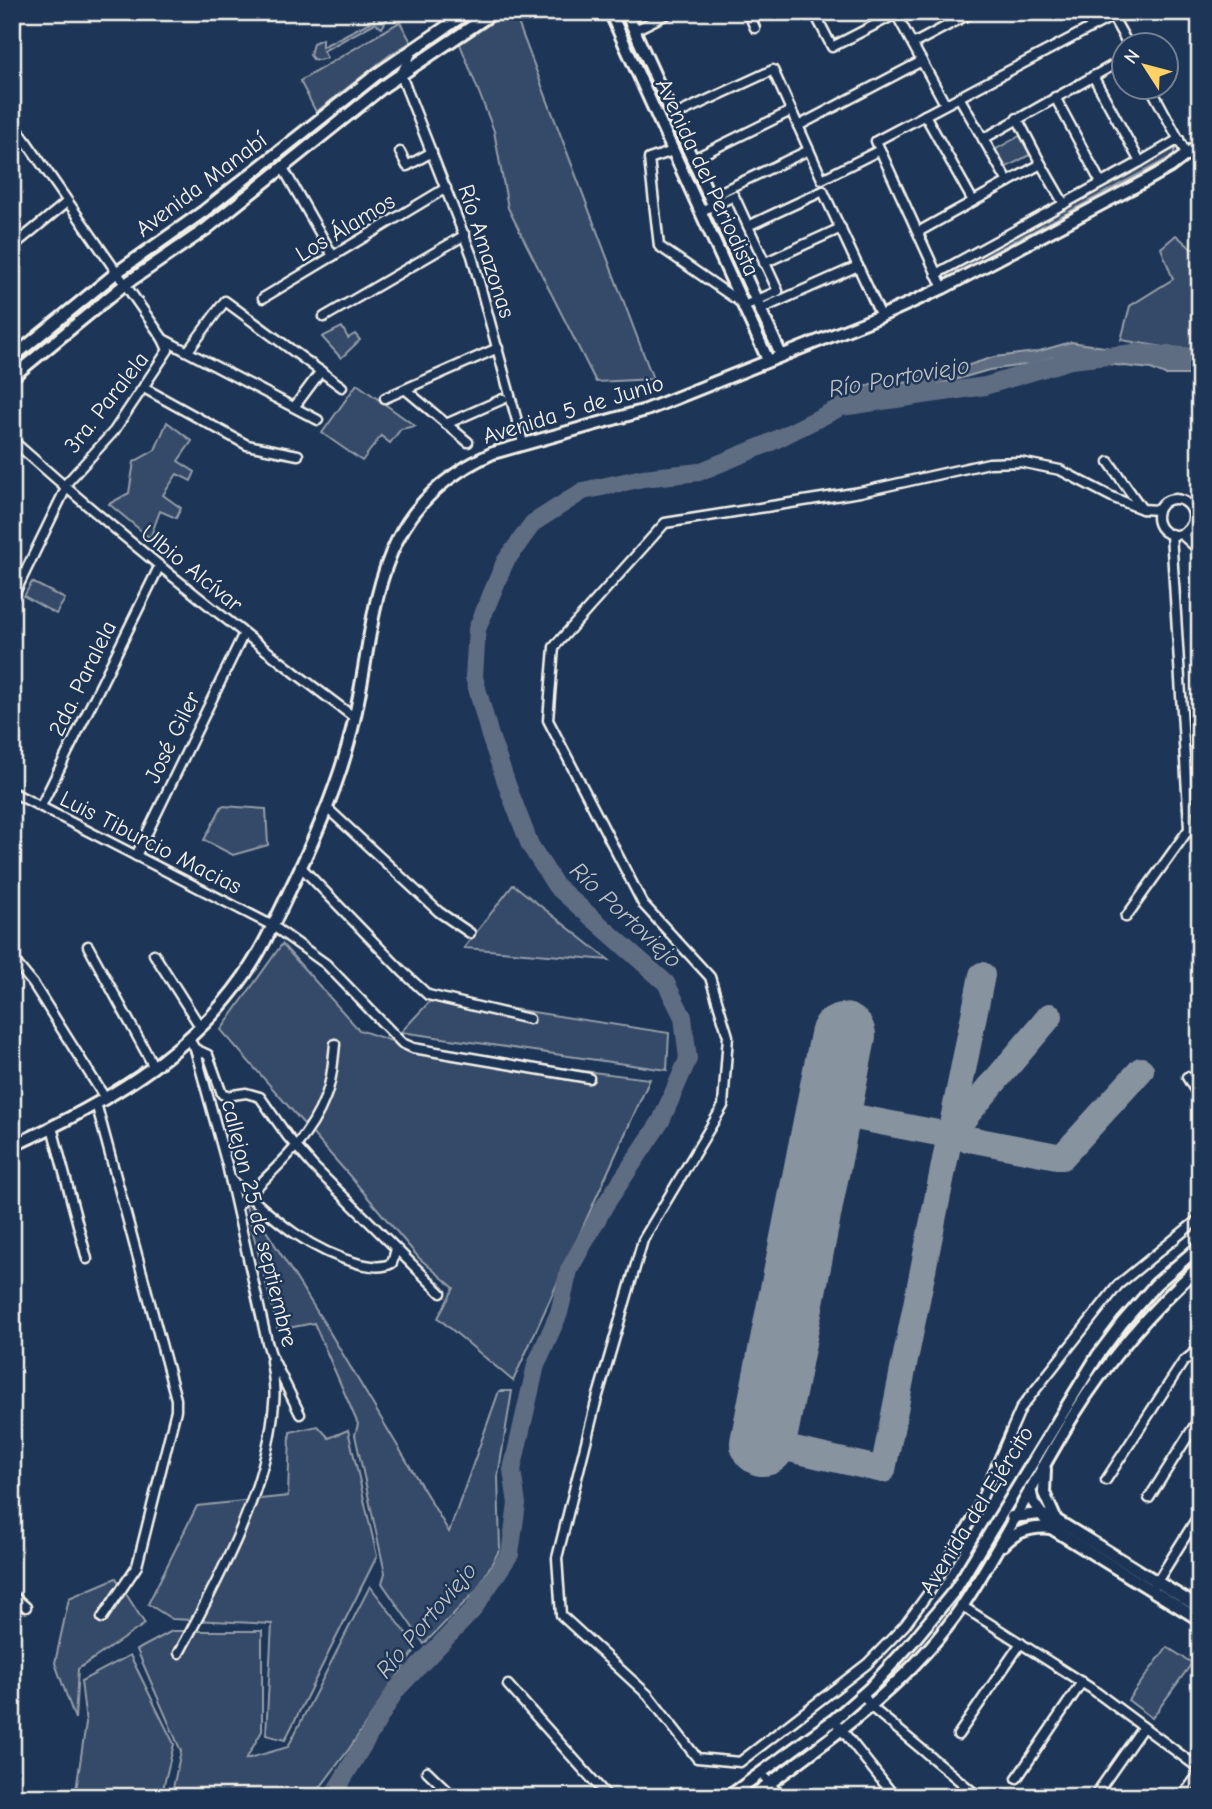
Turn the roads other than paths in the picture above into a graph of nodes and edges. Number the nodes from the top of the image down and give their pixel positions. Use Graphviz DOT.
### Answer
graph roads {
  1 [pos="468,12"];
  2 [pos="494,12"];
  3 [pos="610,12"];
  4 [pos="626,12"];
  5 [pos="671,12"];
  6 [pos="748,12"];
  7 [pos="814,12"];
  8 [pos="973,12"];
  9 [pos="892,14"];
  10 [pos="1112,14"];
  11 [pos="755,28"];
  12 [pos="635,30"];
  13 [pos="1122,32"];
  14 [pos="913,44"];
  15 [pos="417,46"];
  16 [pos="922,61"];
  17 [pos="1110,68"];
  18 [pos="401,75"];
  19 [pos="1093,76"];
  20 [pos="959,97"];
  21 [pos="1055,97"];
  22 [pos="1159,102"];
  23 [pos="945,104"];
  24 [pos="791,111"];
  25 [pos="925,115"];
  26 [pos="673,116"];
  27 [pos="1017,118"];
  28 [pos="12,121"];
  29 [pos="798,127"];
  30 [pos="983,139"];
  31 [pos="1179,139"];
  32 [pos="1200,144"];
  33 [pos="809,150"];
  34 [pos="880,150"];
  35 [pos="673,151"];
  36 [pos="400,152"];
  37 [pos="432,152"];
  38 [pos="1187,155"];
  39 [pos="693,159"];
  40 [pos="1140,162"];
  41 [pos="1041,164"];
  42 [pos="283,168"];
  43 [pos="1008,182"];
  44 [pos="1101,184"];
  45 [pos="446,188"];
  46 [pos="712,201"];
  47 [pos="973,201"];
  48 [pos="67,202"];
  49 [pos="1064,204"];
  50 [pos="701,211"];
  51 [pos="748,226"];
  52 [pos="841,228"];
  53 [pos="918,232"];
  54 [pos="465,235"];
  55 [pos="12,247"];
  56 [pos="333,256"];
  57 [pos="764,263"];
  58 [pos="858,266"];
  59 [pos="116,273"];
  60 [pos="936,274"];
  61 [pos="124,285"];
  62 [pos="943,288"];
  63 [pos="263,298"];
  64 [pos="743,305"];
  65 [pos="759,305"];
  66 [pos="881,316"];
  67 [pos="324,317"];
  68 [pos="163,339"];
  69 [pos="498,348"];
  70 [pos="188,351"];
  71 [pos="781,355"];
  72 [pos="12,359"];
  73 [pos="768,360"];
  74 [pos="321,371"];
  75 [pos="12,377"];
  76 [pos="342,387"];
  77 [pos="144,388"];
  78 [pos="406,390"];
  79 [pos="385,398"];
  80 [pos="503,399"];
  81 [pos="295,406"];
  82 [pos="318,420"];
  83 [pos="446,424"];
  84 [pos="12,440"];
  85 [pos="468,442"];
  86 [pos="523,443"];
  87 [pos="298,455"];
  88 [pos="1109,462"];
  89 [pos="65,487"];
  90 [pos="1142,509"];
  91 [pos="1195,509"];
  92 [pos="1158,510"];
  93 [pos="1196,522"];
  94 [pos="1171,534"];
  95 [pos="1181,534"];
  96 [pos="1200,551"];
  97 [pos="159,567"];
  98 [pos="12,599"];
  99 [pos="243,635"];
  100 [pos="355,718"];
  101 [pos="12,792"];
  102 [pos="1200,803"];
  103 [pos="41,806"];
  104 [pos="327,808"];
  105 [pos="1188,808"];
  106 [pos="136,856"];
  107 [pos="301,867"];
  108 [pos="1126,917"];
  109 [pos="273,926"];
  110 [pos="470,933"];
  111 [pos="88,946"];
  112 [pos="154,954"];
  113 [pos="12,958"];
  114 [pos="529,1018"];
  115 [pos="201,1028"];
  116 [pos="192,1044"];
  117 [pos="335,1044"];
  118 [pos="154,1067"];
  119 [pos="1187,1077"];
  120 [pos="589,1078"];
  121 [pos="1200,1098"];
  122 [pos="100,1101"];
  123 [pos="52,1127"];
  124 [pos="12,1146"];
  125 [pos="297,1147"];
  126 [pos="230,1180"];
  127 [pos="248,1195"];
  128 [pos="236,1206"];
  129 [pos="1200,1218"];
  130 [pos="1200,1246"];
  131 [pos="396,1249"];
  132 [pos="87,1259"];
  133 [pos="1200,1266"];
  134 [pos="441,1293"];
  135 [pos="1200,1348"];
  136 [pos="271,1355"];
  137 [pos="300,1414"];
  138 [pos="1200,1417"];
  139 [pos="1035,1458"];
  140 [pos="1046,1464"];
  141 [pos="1106,1480"];
  142 [pos="1030,1492"];
  143 [pos="1149,1498"];
  144 [pos="1200,1513"];
  145 [pos="1040,1514"];
  146 [pos="1016,1516"];
  147 [pos="1053,1524"];
  148 [pos="994,1526"];
  149 [pos="993,1555"];
  150 [pos="1154,1586"];
  151 [pos="12,1595"];
  152 [pos="962,1606"];
  153 [pos="26,1607"];
  154 [pos="1200,1608"];
  155 [pos="102,1618"];
  156 [pos="1200,1620"];
  157 [pos="1021,1643"];
  158 [pos="179,1653"];
  159 [pos="1082,1682"];
  160 [pos="508,1685"];
  161 [pos="863,1694"];
  162 [pos="871,1707"];
  163 [pos="835,1719"];
  164 [pos="1143,1727"];
  165 [pos="841,1731"];
  166 [pos="958,1735"];
  167 [pos="1200,1770"];
  168 [pos="427,1771"];
  169 [pos="761,1773"];
  170 [pos="1017,1778"];
  171 [pos="770,1783"];
  172 [pos="454,1797"];
  173 [pos="608,1797"];
  174 [pos="728,1797"];
  175 [pos="751,1797"];
  176 [pos="781,1797"];
  177 [pos="895,1797"];
  178 [pos="979,1797"];
  179 [pos="1094,1797"];
  180 [pos="1182,1797"];
  1 -- 15 [label="street, Avenida Manabí"];
  2 -- 18 [label="street, Avenida Manabí"];
  3 -- 35 [label="street, Avenida del Periodista"];
  4 -- 12 [label="street, Avenida del Periodista"];
  5 -- 12 [label="street"];
  6 -- 11 [label="street"];
  7 -- 9 [label="street"];
  8 -- 14 [label="street"];
  9 -- 14 [label="street"];
  10 -- 13 [label="street"];
  10 -- 20 [label="street"];
  12 -- 26 [label="street, Avenida del Periodista"];
  14 -- 16 [label="street"];
  15 -- 18 [label="street, Avenida Manabí"];
  15 -- 59 [label="street, Avenida Manabí"];
  16 -- 23 [label="street"];
  16 -- 29 [label="street"];
  17 -- 19 [label="street"];
  18 -- 37 [label="street, Río Amazonas"];
  18 -- 42 [label="street, Avenida Manabí"];
  19 -- 21 [label="street"];
  19 -- 40 [label="street"];
  20 -- 23 [label="street"];
  20 -- 30 [label="street"];
  21 -- 27 [label="street"];
  21 -- 44 [label="street"];
  22 -- 31 [label="street"];
  23 -- 25 [label="street"];
  24 -- 26 [label="street"];
  24 -- 29 [label="street"];
  24 -- 39 [label="street"];
  25 -- 34 [label="street"];
  25 -- 47 [label="street"];
  26 -- 39 [label="street, Avenida del Periodista"];
  27 -- 30 [label="street"];
  27 -- 41 [label="street"];
  28 -- 48 [label="street"];
  29 -- 33 [label="street"];
  30 -- 43 [label="street"];
  31 -- 38 [label="street"];
  31 -- 40 [label="street"];
  32 -- 38 [label="street, Avenida 5 de Junio"];
  33 -- 34 [label="street"];
  33 -- 46 [label="street"];
  34 -- 53 [label="street"];
  35 -- 50 [label="street, Avenida del Periodista"];
  35 -- 64 [label="street"];
  36 -- 37 [label="street"];
  37 -- 45 [label="street, Río Amazonas"];
  38 -- 62 [label="street, Avenida 5 de Junio"];
  39 -- 46 [label="street, Avenida del Periodista"];
  40 -- 44 [label="street"];
  41 -- 43 [label="street"];
  41 -- 49 [label="street"];
  42 -- 56 [label="street"];
  42 -- 61 [label="street, Avenida Manabí"];
  43 -- 47 [label="street"];
  44 -- 49 [label="street"];
  45 -- 54 [label="street, Río Amazonas"];
  45 -- 56 [label="street, Los Álamos"];
  46 -- 50 [label="street"];
  46 -- 51 [label="street"];
  46 -- 65 [label="street, Avenida del Periodista"];
  47 -- 53 [label="street"];
  48 -- 55 [label="street"];
  48 -- 59 [label="street"];
  49 -- 60 [label="street"];
  50 -- 64 [label="street, Avenida del Periodista"];
  51 -- 52 [label="street"];
  51 -- 57 [label="street"];
  52 -- 57 [label="street"];
  52 -- 58 [label="street"];
  53 -- 60 [label="street"];
  54 -- 67 [label="street"];
  54 -- 69 [label="street, Río Amazonas"];
  56 -- 63 [label="street, Los Álamos"];
  57 -- 65 [label="street"];
  58 -- 65 [label="street"];
  58 -- 66 [label="street"];
  59 -- 61 [label="street"];
  59 -- 72 [label="street, Avenida Manabí"];
  60 -- 62 [label="street"];
  61 -- 68 [label="street"];
  61 -- 75 [label="street, Avenida Manabí"];
  62 -- 66 [label="street, Avenida 5 de Junio"];
  64 -- 65 [label="street"];
  64 -- 73 [label="street, Avenida del Periodista"];
  65 -- 71 [label="street, Avenida del Periodista"];
  66 -- 71 [label="street, Avenida 5 de Junio"];
  68 -- 70 [label="street"];
  68 -- 77 [label="street, 3ra. Paralela"];
  69 -- 78 [label="street"];
  69 -- 86 [label="street, Río Amazonas"];
  70 -- 74 [label="street"];
  70 -- 81 [label="street"];
  71 -- 73 [label="street, Avenida 5 de Junio"];
  73 -- 86 [label="street, Avenida 5 de Junio"];
  74 -- 76 [label="street"];
  74 -- 81 [label="street"];
  77 -- 87 [label="street"];
  77 -- 89 [label="street, 3ra. Paralela"];
  78 -- 79 [label="street"];
  78 -- 83 [label="street"];
  80 -- 83 [label="street"];
  81 -- 82 [label="street"];
  83 -- 85 [label="street"];
  84 -- 89 [label="street, Ulbio Alcívar"];
  86 -- 100 [label="street, Avenida 5 de Junio"];
  88 -- 90 [label="street"];
  89 -- 97 [label="street, Ulbio Alcívar"];
  89 -- 98 [label="street, 3ra. Paralela"];
  90 -- 92 [label="street"];
  90 -- 129 [label="street"];
  91 -- 92 [label="street"];
  91 -- 93 [label="street"];
  92 -- 94 [label="street"];
  93 -- 95 [label="street"];
  94 -- 95 [label="street"];
  94 -- 105 [label="street"];
  95 -- 96 [label="street"];
  97 -- 99 [label="street, Ulbio Alcívar"];
  97 -- 103 [label="street, 2da. Paralela"];
  99 -- 100 [label="street, Ulbio Alcívar"];
  99 -- 106 [label="street, José Giler"];
  100 -- 104 [label="street, Avenida 5 de Junio"];
  101 -- 103 [label="street, Luis Tiburcio Macias"];
  102 -- 105 [label="street"];
  103 -- 106 [label="street, Luis Tiburcio Macias"];
  104 -- 107 [label="street, Avenida 5 de Junio"];
  104 -- 110 [label="street"];
  105 -- 108 [label="street"];
  106 -- 109 [label="street, Luis Tiburcio Macias"];
  107 -- 109 [label="street, Avenida 5 de Junio"];
  107 -- 114 [label="street"];
  109 -- 115 [label="street, Avenida 5 de Junio"];
  109 -- 120 [label="street, Luis Tiburcio Macias"];
  111 -- 118 [label="street"];
  112 -- 115 [label="street"];
  113 -- 122 [label="street"];
  115 -- 116 [label="street, Avenida 5 de Junio"];
  116 -- 118 [label="street, Avenida 5 de Junio"];
  116 -- 125 [label="street"];
  116 -- 126 [label="street, callejon 25 de septiembre"];
  117 -- 125 [label="street"];
  118 -- 122 [label="street, Avenida 5 de Junio"];
  119 -- 121 [label="street"];
  122 -- 123 [label="street, Avenida 5 de Junio"];
  122 -- 155 [label="street"];
  123 -- 124 [label="street, Avenida 5 de Junio"];
  123 -- 132 [label="street"];
  125 -- 127 [label="street"];
  125 -- 131 [label="street"];
  126 -- 127 [label="street"];
  126 -- 128 [label="street, callejon 25 de septiembre"];
  127 -- 128 [label="street"];
  127 -- 131 [label="street"];
  128 -- 136 [label="street, callejon 25 de septiembre"];
  130 -- 139 [label="street, Avenida del Ejército"];
  131 -- 134 [label="street"];
  133 -- 140 [label="street, Avenida del Ejército"];
  135 -- 141 [label="street"];
  136 -- 137 [label="street, callejon 25 de septiembre"];
  136 -- 158 [label="street"];
  138 -- 143 [label="street"];
  139 -- 142 [label="street"];
  139 -- 148 [label="street, Avenida del Ejército"];
  140 -- 142 [label="street, Avenida del Ejército"];
  140 -- 147 [label="street"];
  142 -- 145 [label="street"];
  142 -- 146 [label="street, Avenida del Ejército"];
  144 -- 150 [label="street"];
  145 -- 146 [label="street"];
  145 -- 147 [label="street"];
  146 -- 148 [label="street"];
  146 -- 149 [label="street, Avenida del Ejército"];
  147 -- 149 [label="street"];
  147 -- 150 [label="street"];
  148 -- 161 [label="street, Avenida del Ejército"];
  149 -- 152 [label="street, Avenida del Ejército"];
  150 -- 154 [label="street"];
  150 -- 156 [label="street"];
  151 -- 153 [label="street"];
  152 -- 157 [label="street"];
  152 -- 162 [label="street, Avenida del Ejército"];
  157 -- 159 [label="street"];
  157 -- 166 [label="street"];
  159 -- 164 [label="street"];
  159 -- 170 [label="street"];
  160 -- 173 [label="street"];
  161 -- 162 [label="street"];
  161 -- 163 [label="street, Avenida del Ejército"];
  162 -- 165 [label="street, Avenida del Ejército"];
  162 -- 178 [label="street"];
  163 -- 165 [label="street"];
  163 -- 169 [label="street, Avenida del Ejército"];
  164 -- 167 [label="street"];
  164 -- 179 [label="street"];
  165 -- 171 [label="street, Avenida del Ejército"];
  165 -- 177 [label="street"];
  167 -- 180 [label="street"];
  168 -- 172 [label="street"];
  169 -- 171 [label="street"];
  169 -- 174 [label="street, Avenida del Ejército"];
  171 -- 175 [label="street, Avenida del Ejército"];
  171 -- 176 [label="street"];
}
